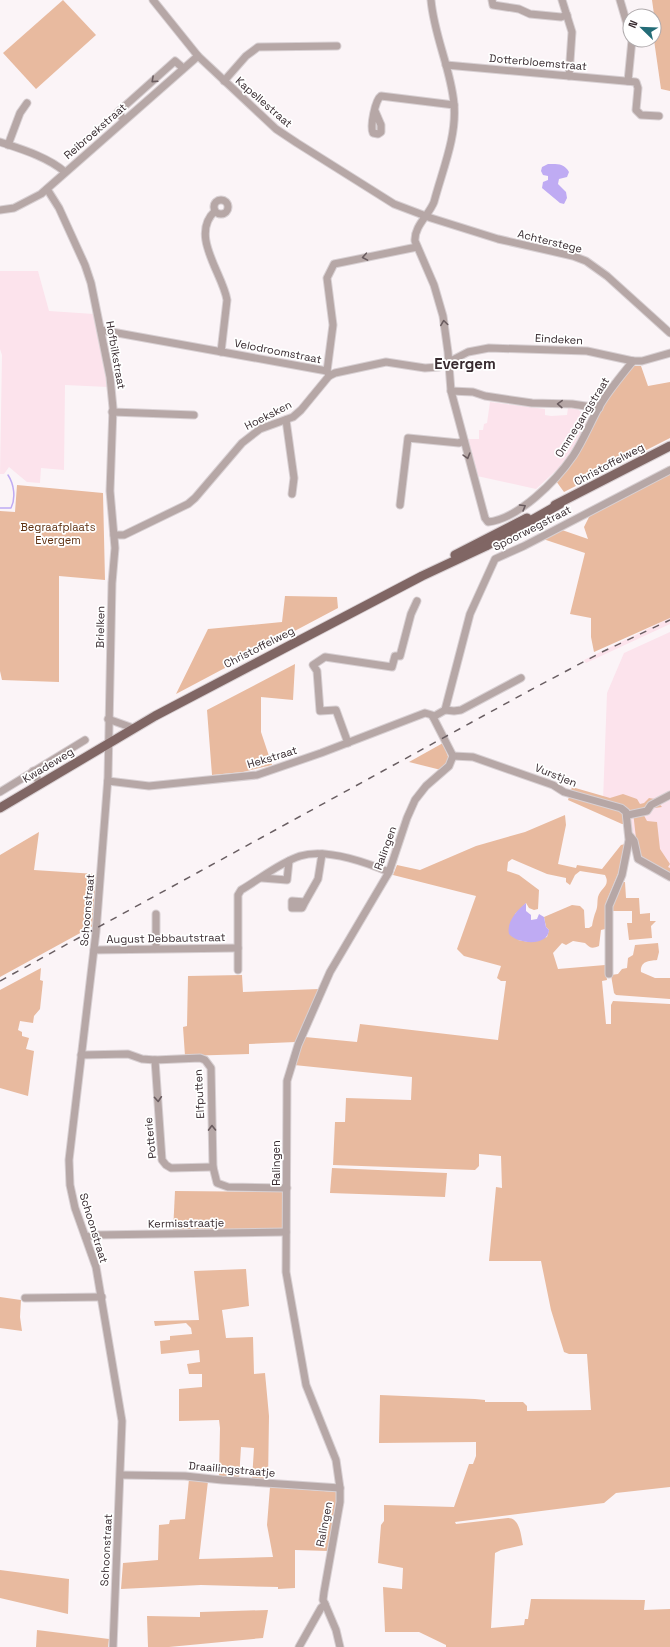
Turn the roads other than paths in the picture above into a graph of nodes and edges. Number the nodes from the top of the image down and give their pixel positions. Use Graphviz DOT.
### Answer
graph roads {
  1 [pos="154,0"];
  2 [pos="431,0"];
  3 [pos="492,0"];
  4 [pos="562,0"];
  5 [pos="567,16"];
  6 [pos="337,46"];
  7 [pos="631,48"];
  8 [pos="198,56"];
  9 [pos="446,65"];
  10 [pos="183,68"];
  11 [pos="569,76"];
  12 [pos="224,81"];
  13 [pos="628,81"];
  14 [pos="27,103"];
  15 [pos="454,105"];
  16 [pos="375,111"];
  17 [pos="659,116"];
  18 [pos="124,120"];
  19 [pos="0,142"];
  20 [pos="8,145"];
  21 [pos="65,172"];
  22 [pos="47,189"];
  23 [pos="0,210"];
  24 [pos="215,211"];
  25 [pos="426,216"];
  26 [pos="418,247"];
  27 [pos="101,330"];
  28 [pos="670,333"];
  29 [pos="221,352"];
  30 [pos="670,353"];
  31 [pos="633,360"];
  32 [pos="449,361"];
  33 [pos="328,374"];
  34 [pos="451,391"];
  35 [pos="598,408"];
  36 [pos="112,412"];
  37 [pos="194,415"];
  38 [pos="286,420"];
  39 [pos="463,441"];
  40 [pos="670,446"];
  41 [pos="670,470"];
  42 [pos="292,494"];
  43 [pos="400,506"];
  44 [pos="114,535"];
  45 [pos="417,602"];
  46 [pos="521,678"];
  47 [pos="445,710"];
  48 [pos="433,717"];
  49 [pos="108,719"];
  50 [pos="133,728"];
  51 [pos="85,740"];
  52 [pos="108,743"];
  53 [pos="348,743"];
  54 [pos="453,756"];
  55 [pos="33,771"];
  56 [pos="108,781"];
  57 [pos="40,784"];
  58 [pos="0,792"];
  59 [pos="670,795"];
  60 [pos="0,808"];
  61 [pos="628,815"];
  62 [pos="630,836"];
  63 [pos="322,854"];
  64 [pos="289,861"];
  65 [pos="389,872"];
  66 [pos="670,877"];
  67 [pos="261,878"];
  68 [pos="305,902"];
  69 [pos="156,914"];
  70 [pos="156,948"];
  71 [pos="238,948"];
  72 [pos="94,950"];
  73 [pos="238,970"];
  74 [pos="609,974"];
  75 [pos="81,1055"];
  76 [pos="155,1060"];
  77 [pos="213,1167"];
  78 [pos="287,1188"];
  79 [pos="286,1232"];
  80 [pos="86,1237"];
  81 [pos="102,1297"];
  82 [pos="25,1298"];
  83 [pos="121,1475"];
  84 [pos="340,1488"];
  85 [pos="325,1604"];
  86 [pos="113,1647"];
  87 [pos="299,1647"];
  88 [pos="340,1647"];
  1 -- 8 [label="street, Kapellestraat"];
  2 -- 9 [label="street"];
  3 -- 5 [label="street"];
  4 -- 5 [label="street"];
  5 -- 11 [label="street"];
  6 -- 12 [label="street"];
  7 -- 13 [label="street"];
  8 -- 10 [label="street, Reibroekstraat"];
  8 -- 12 [label="street, Kapellestraat"];
  9 -- 11 [label="street, Dotterbloemstraat"];
  9 -- 15 [label="street"];
  10 -- 18 [label="street, Reibroekstraat"];
  10 -- 18 [label="street, one-way"];
  11 -- 13 [label="street, Dotterbloemstraat"];
  12 -- 25 [label="street, Kapellestraat"];
  13 -- 17 [label="street"];
  14 -- 20 [label="street"];
  15 -- 16 [label="street"];
  15 -- 25 [label="street"];
  18 -- 21 [label="street, Reibroekstraat"];
  19 -- 20 [label="street"];
  20 -- 21 [label="street"];
  21 -- 22 [label="street, Reibroekstraat"];
  22 -- 23 [label="street, Reibroekstraat"];
  22 -- 27 [label="street, Hofbilkstraat"];
  24 -- 29 [label="street, Velodroomstraat"];
  25 -- 26 [label="street"];
  25 -- 28 [label="street, Achterstege"];
  32 -- 26 [label="street, one-way"];
  26 -- 33 [label="street, one-way"];
  27 -- 29 [label="street, Velodroomstraat"];
  27 -- 36 [label="street, Hofbilkstraat"];
  29 -- 33 [label="street, Velodroomstraat"];
  30 -- 31 [label="street, Eindeken"];
  31 -- 32 [label="street, Eindeken"];
  31 -- 35 [label="street, Ommegangstraat"];
  32 -- 33 [label="street"];
  32 -- 34 [label="street"];
  33 -- 38 [label="street, Hoeksken"];
  35 -- 34 [label="street, one-way"];
  34 -- 39 [label="street"];
  39 -- 35 [label="street, Ommegangstraat, one-way"];
  36 -- 37 [label="street"];
  36 -- 44 [label="street, Hofbilkstraat"];
  38 -- 42 [label="street"];
  38 -- 44 [label="street, Hoeksken"];
  39 -- 43 [label="street"];
  40 -- 50 [label="main road, Christoffelweg"];
  41 -- 47 [label="street, Spoorwegstraat"];
  44 -- 49 [label="street, Brielken"];
  45 -- 53 [label="street"];
  46 -- 47 [label="street"];
  47 -- 48 [label="street"];
  48 -- 53 [label="street, Hekstraat"];
  48 -- 54 [label="street"];
  49 -- 50 [label="street"];
  49 -- 52 [label="street, Brielken"];
  50 -- 52 [label="main road, Christoffelweg"];
  51 -- 55 [label="street, Kwadeweg"];
  52 -- 56 [label="street, Schoonstraat"];
  52 -- 57 [label="main road, Kwadeweg"];
  53 -- 56 [label="street, Hekstraat"];
  54 -- 61 [label="street, Vurstjen"];
  54 -- 65 [label="street, Ralingen"];
  55 -- 57 [label="street"];
  55 -- 58 [label="street, Kwadeweg"];
  56 -- 72 [label="street, Schoonstraat"];
  57 -- 60 [label="main road, Kwadeweg"];
  59 -- 61 [label="street"];
  61 -- 62 [label="street"];
  62 -- 66 [label="street"];
  62 -- 74 [label="street"];
  63 -- 64 [label="street"];
  63 -- 65 [label="street"];
  63 -- 68 [label="street"];
  64 -- 67 [label="street"];
  64 -- 67 [label="street"];
  65 -- 78 [label="street, Ralingen"];
  67 -- 71 [label="street"];
  69 -- 70 [label="street"];
  70 -- 71 [label="street, August Debbautstraat"];
  70 -- 72 [label="street, August Debbautstraat"];
  71 -- 73 [label="street"];
  72 -- 75 [label="street, Schoonstraat"];
  75 -- 76 [label="street, Elfputten"];
  75 -- 80 [label="street, Schoonstraat"];
  76 -- 77 [label="street, Potterie, one-way"];
  77 -- 76 [label="street, Elfputten, one-way"];
  77 -- 78 [label="street, Elfputten"];
  78 -- 79 [label="street, Ralingen"];
  79 -- 80 [label="street, Kermisstraatje"];
  79 -- 84 [label="street, Ralingen"];
  80 -- 81 [label="street, Schoonstraat"];
  81 -- 82 [label="street"];
  81 -- 83 [label="street, Schoonstraat"];
  83 -- 84 [label="street, Draailingstraatje"];
  83 -- 86 [label="street, Schoonstraat"];
  84 -- 85 [label="street, Ralingen"];
  85 -- 87 [label="street"];
  85 -- 88 [label="street, Ralingen"];
}
